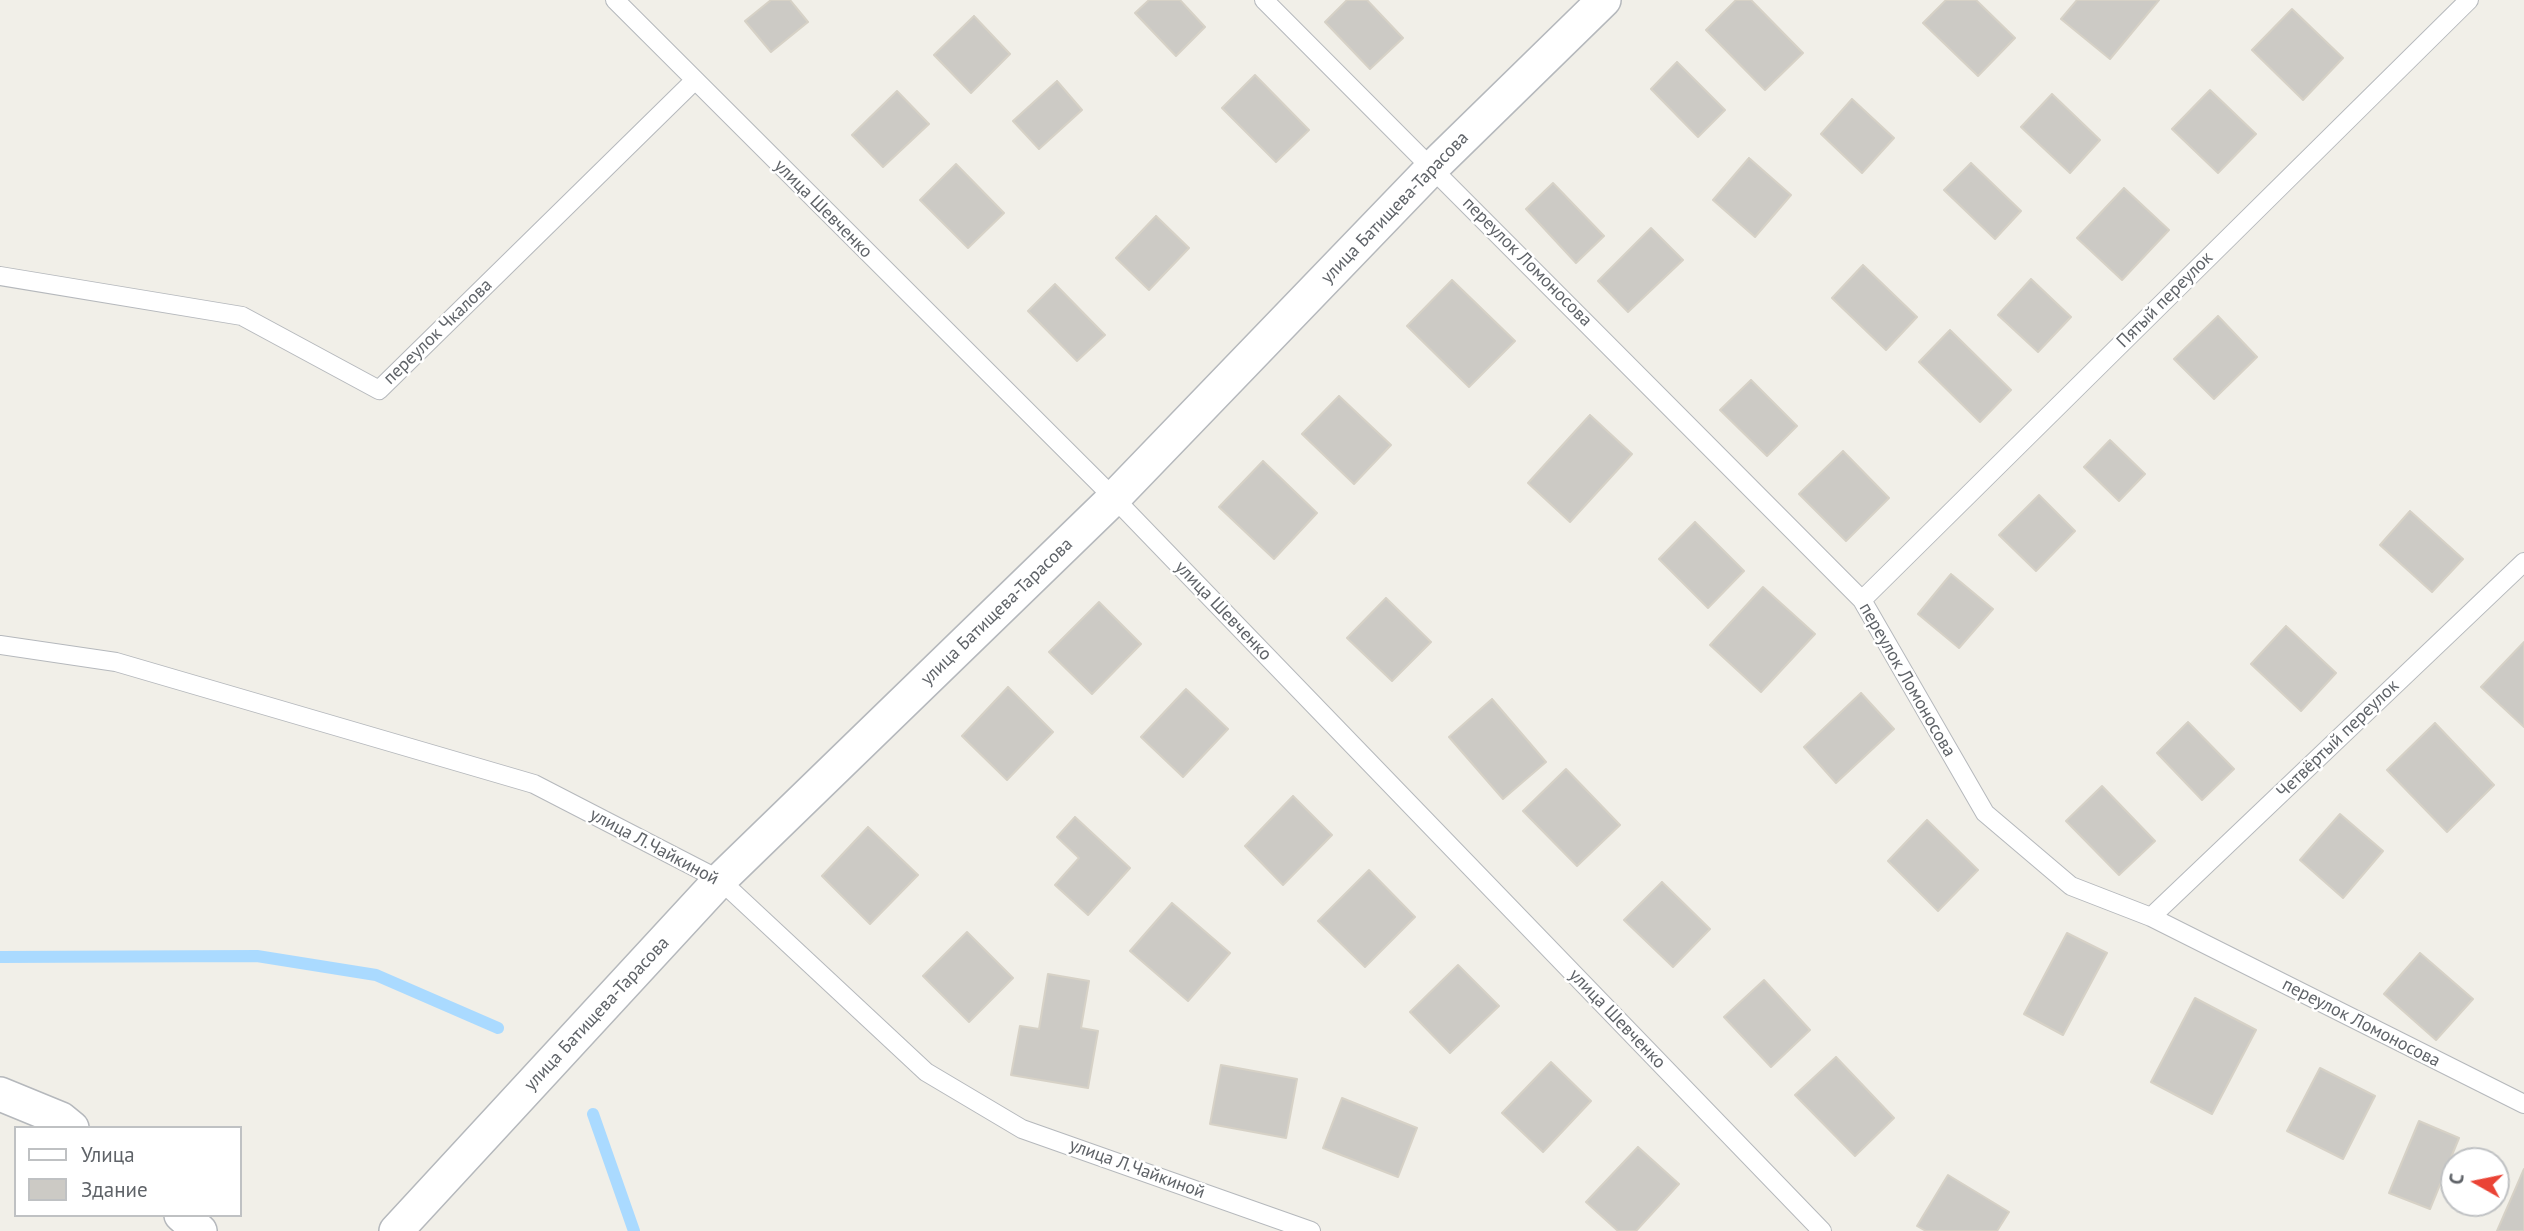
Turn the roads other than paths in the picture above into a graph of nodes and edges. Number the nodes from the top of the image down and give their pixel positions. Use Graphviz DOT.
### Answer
graph roads {
  1 [pos="615,0"];
  2 [pos="1265,0"];
  3 [pos="1604,0"];
  4 [pos="2469,0"];
  5 [pos="694,81"];
  6 [pos="1433,167"];
  7 [pos="0,276"];
  8 [pos="1114,498"];
  9 [pos="2524,562"];
  10 [pos="1862,600"];
  11 [pos="0,645"];
  12 [pos="720,880"];
  13 [pos="2151,917"];
  14 [pos="0,1094"];
  15 [pos="2524,1104"];
  16 [pos="70,1126"];
  17 [pos="183,1217"];
  18 [pos="200,1231"];
  19 [pos="396,1231"];
  20 [pos="1311,1231"];
  21 [pos="1822,1231"];
  1 -- 5 [label="lane, улица Шевченко"];
  2 -- 6 [label="lane, переулок Ломоносова"];
  3 -- 6 [label="street, улица Батищева-Тарасова"];
  4 -- 10 [label="lane, Пятый переулок"];
  5 -- 7 [label="lane, переулок Чкалова"];
  5 -- 8 [label="lane, улица Шевченко"];
  6 -- 8 [label="street, улица Батищева-Тарасова"];
  6 -- 10 [label="lane, переулок Ломоносова"];
  8 -- 12 [label="street, улица Батищева-Тарасова"];
  8 -- 21 [label="lane, улица Шевченко"];
  9 -- 13 [label="lane, Четвёртый переулок"];
  10 -- 13 [label="lane, переулок Ломоносова"];
  11 -- 12 [label="lane, улица Л.Чайкиной"];
  12 -- 19 [label="street, улица Батищева-Тарасова"];
  12 -- 20 [label="lane, улица Л.Чайкиной"];
  13 -- 15 [label="lane, переулок Ломоносова"];
  14 -- 16 [label="street"];
  17 -- 18 [label="street"];
}
